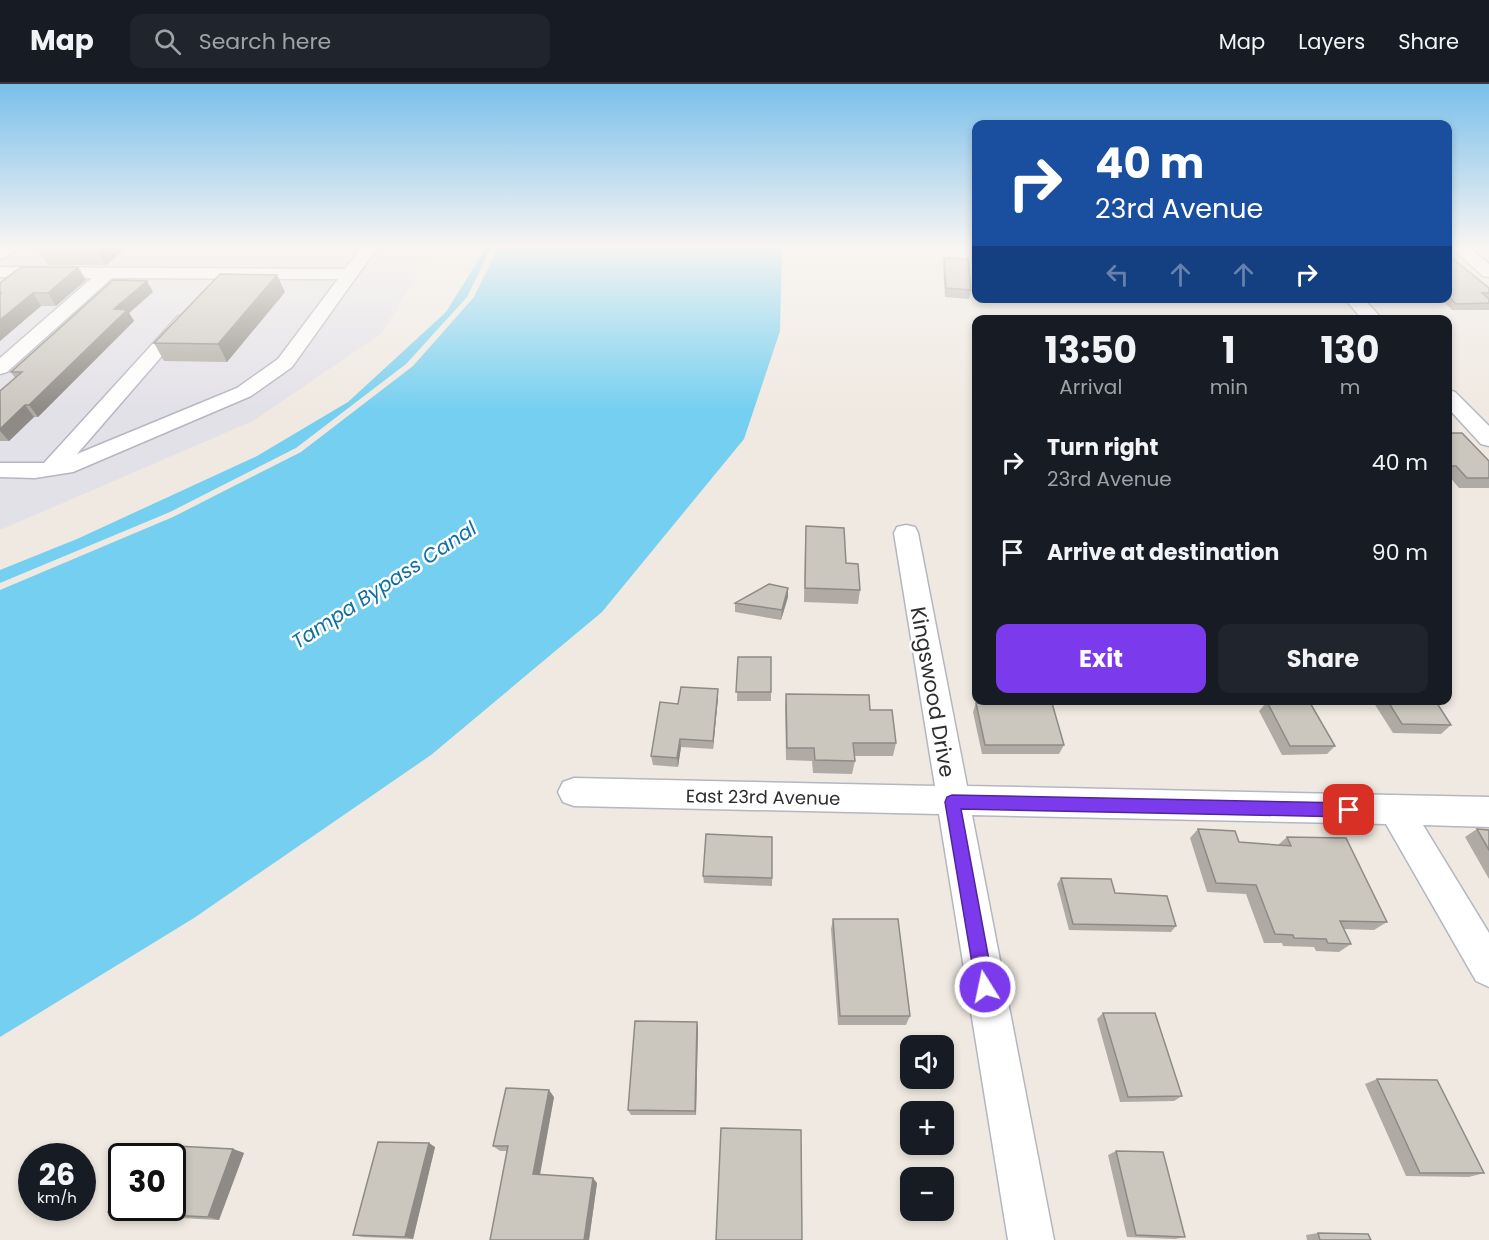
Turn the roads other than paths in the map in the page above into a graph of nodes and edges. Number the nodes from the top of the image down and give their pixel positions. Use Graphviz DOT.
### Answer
graph roads {
  1 [pos="74,302"];
  2 [pos="331,302"];
  3 [pos="1358,303"];
  4 [pos="196,307"];
  5 [pos="1369,315"];
  6 [pos="0,368"];
  7 [pos="1452,400"];
  8 [pos="1489,439"];
  9 [pos="51,469"];
  10 [pos="0,470"];
  11 [pos="906,533"];
  12 [pos="574,792"];
  13 [pos="952,802"];
  14 [pos="1396,811"];
  15 [pos="1489,812"];
  16 [pos="1489,968"];
  17 [pos="1031,1240"];
  1 -- 6 [label="street"];
  2 -- 9 [label="street"];
  3 -- 5 [label="street"];
  4 -- 9 [label="street"];
  7 -- 8 [label="street"];
  9 -- 10 [label="street"];
  11 -- 13 [label="street, Kingswood Drive"];
  12 -- 13 [label="street, East 23rd Avenue"];
  13 -- 14 [label="street, East 23rd Avenue"];
  13 -- 17 [label="street, Kingswood Drive"];
  14 -- 15 [label="street, East 23rd Avenue"];
  14 -- 16 [label="street"];
}
